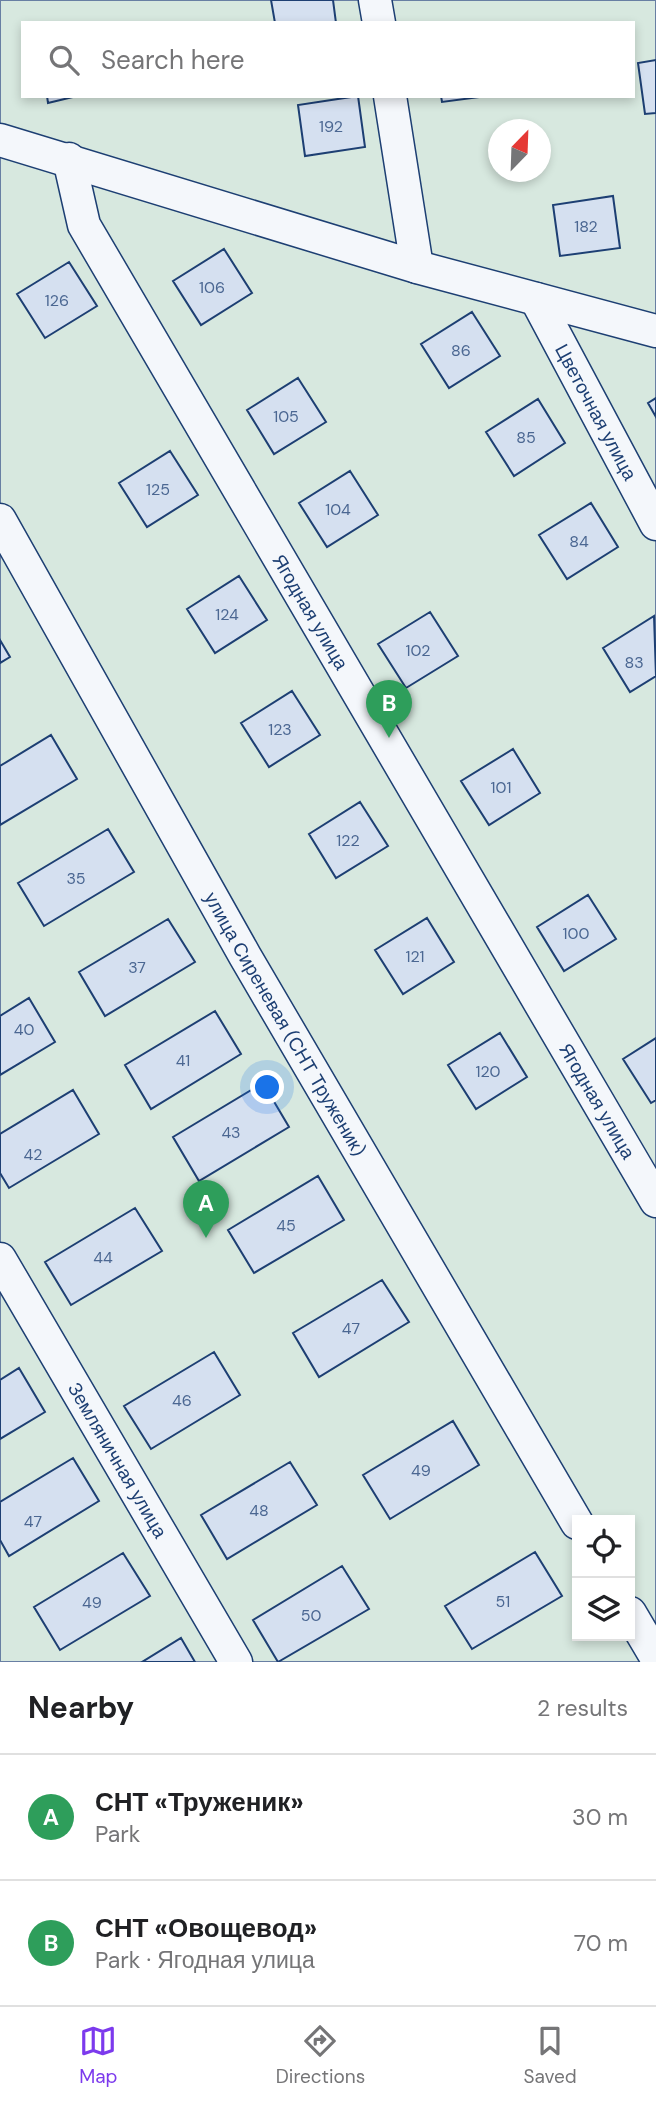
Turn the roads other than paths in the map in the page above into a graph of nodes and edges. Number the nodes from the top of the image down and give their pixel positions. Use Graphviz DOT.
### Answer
graph roads {
  1 [pos="375,0"];
  2 [pos="379,21"];
  3 [pos="390,98"];
  4 [pos="2,132"];
  5 [pos="68,159"];
  6 [pos="417,267"];
  7 [pos="536,299"];
  8 [pos="656,331"];
  9 [pos="0,520"];
  10 [pos="656,524"];
  11 [pos="656,1201"];
  12 [pos="0,1259"];
  13 [pos="572,1515"];
  14 [pos="635,1621"];
  15 [pos="656,1657"];
  16 [pos="236,1662"];
  1 -- 2 [label="street"];
  3 -- 6 [label="street"];
  4 -- 5 [label="street"];
  5 -- 6 [label="street"];
  5 -- 11 [label="street, Ягодная улица"];
  6 -- 7 [label="street"];
  7 -- 8 [label="street"];
  7 -- 10 [label="street, Цветочная улица"];
  9 -- 13 [label="street, улица Сиреневая (СНТ Труженик)"];
  12 -- 16 [label="street, Земляничная улица"];
  14 -- 15 [label="street"];
}
